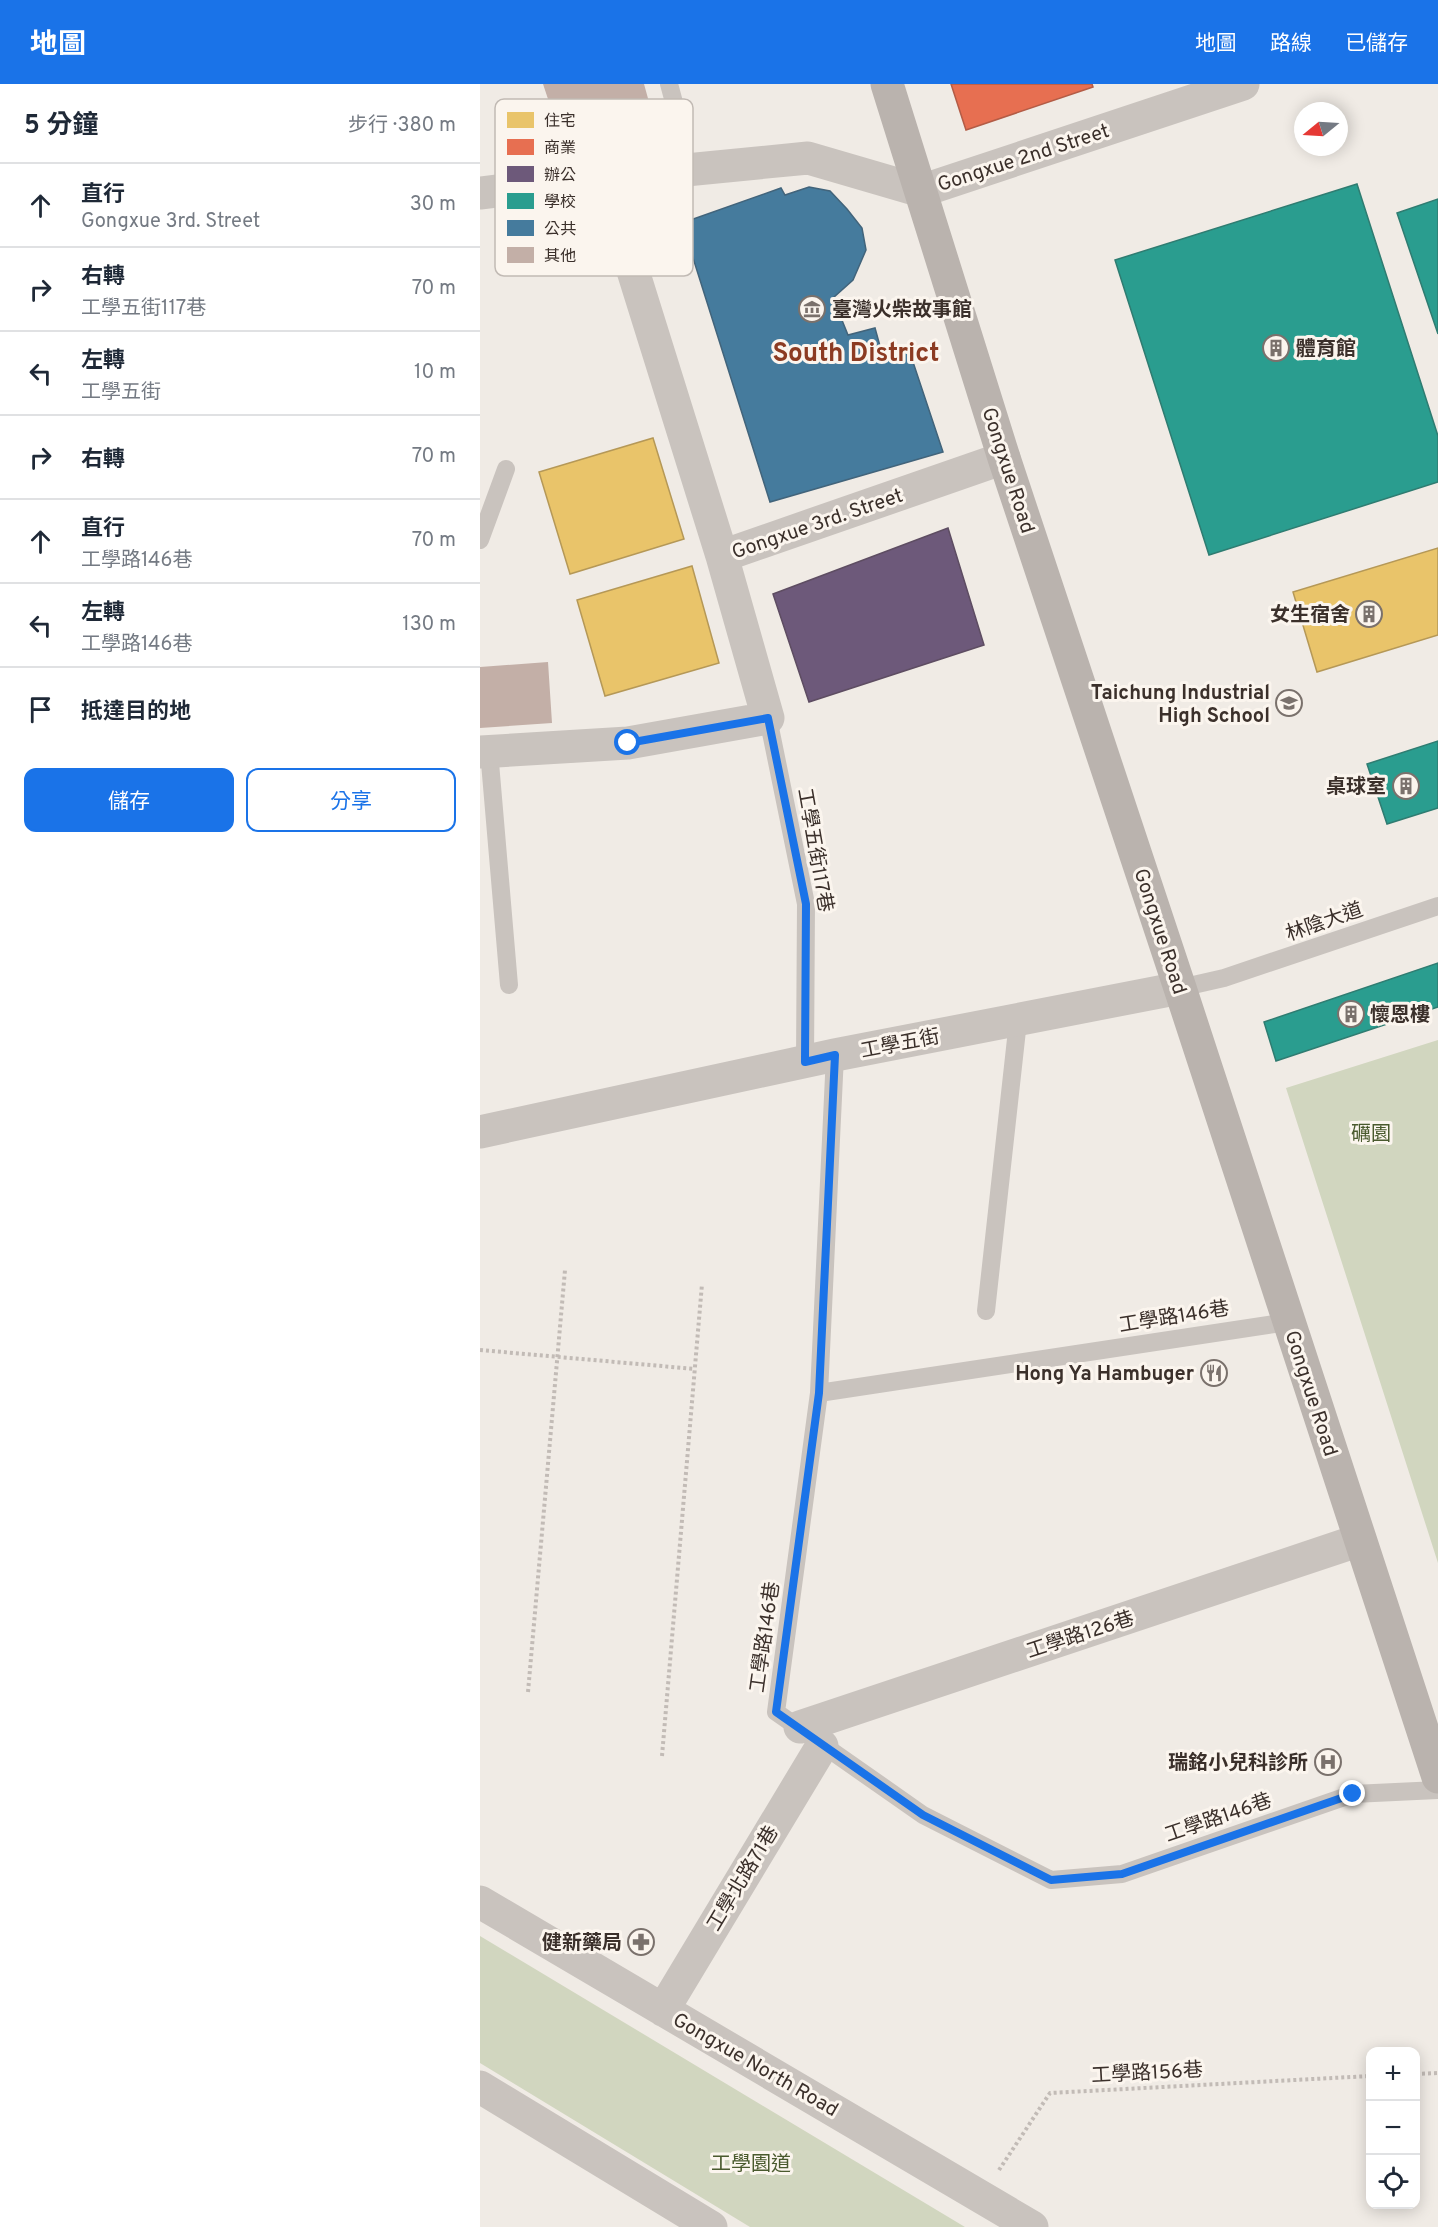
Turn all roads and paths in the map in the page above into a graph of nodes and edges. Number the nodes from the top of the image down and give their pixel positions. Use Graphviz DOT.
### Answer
graph roads {
  1 [pos="669,84"];
  2 [pos="886,84"];
  3 [pos="1243,84"];
  4 [pos="673,99"];
  5 [pos="693,169"];
  6 [pos="495,191"];
  7 [pos="921,191"];
  8 [pos="480,193"];
  9 [pos="635,276"];
  10 [pos="1004,458"];
  11 [pos="506,469"];
  12 [pos="480,540"];
  13 [pos="722,556"];
  14 [pos="768,718"];
  15 [pos="485,752"];
  16 [pos="1438,906"];
  17 [pos="509,985"];
  18 [pos="1180,988"];
  19 [pos="1018,1021"];
  20 [pos="820,1059"];
  21 [pos="480,1132"];
  22 [pos="565,1270"];
  23 [pos="702,1284"];
  24 [pos="986,1311"];
  25 [pos="1288,1322"];
  26 [pos="480,1350"];
  27 [pos="557,1357"];
  28 [pos="695,1369"];
  29 [pos="819,1393"];
  30 [pos="1360,1540"];
  31 [pos="528,1692"];
  32 [pos="811,1736"];
  33 [pos="662,1756"];
  34 [pos="1438,1778"];
  35 [pos="1438,1790"];
  36 [pos="480,1902"];
  37 [pos="663,2010"];
  38 [pos="1438,2073"];
  39 [pos="1420,2074"];
  40 [pos="1366,2076"];
  41 [pos="480,2087"];
  42 [pos="980,2197"];
  43 [pos="711,2227"];
  44 [pos="1032,2227"];
  1 -- 4 [label="lane"];
  2 -- 7 [label="street, Gongxue Road"];
  3 -- 7 [label="street, Gongxue 2nd Street"];
  5 -- 7 [label="street, Gongxue 2nd Street"];
  6 -- 8 [label="street, Gongxue 2nd Street"];
  7 -- 10 [label="street, Gongxue Road"];
  9 -- 13 [label="street"];
  10 -- 13 [label="street, Gongxue 3rd. Street"];
  10 -- 18 [label="street, Gongxue Road"];
  11 -- 12 [label="lane"];
  13 -- 14 [label="street, Gongxue 3rd. Street"];
  14 -- 15 [label="street"];
  14 -- 20 [label="lane, 工學五街117巷"];
  15 -- 17 [label="lane"];
  16 -- 18 [label="lane, 林陰大道"];
  18 -- 19 [label="street, 工學五街"];
  18 -- 25 [label="street, Gongxue Road"];
  19 -- 20 [label="street, 工學五街"];
  19 -- 24 [label="lane"];
  20 -- 21 [label="street, 工學五街"];
  20 -- 29 [label="lane, 工學五街117巷"];
  22 -- 27 [label="path"];
  23 -- 28 [label="path"];
  25 -- 29 [label="lane, 工學路146巷"];
  25 -- 30 [label="street, Gongxue Road"];
  26 -- 27 [label="path"];
  27 -- 28 [label="path"];
  27 -- 31 [label="path"];
  28 -- 33 [label="path"];
  29 -- 32 [label="lane, 工學路146巷"];
  30 -- 32 [label="street, 工學路126巷"];
  30 -- 34 [label="street, Gongxue Road"];
  32 -- 35 [label="lane, 工學路146巷"];
  32 -- 37 [label="street, 工學北路71巷"];
  36 -- 37 [label="street, Gongxue North Road"];
  37 -- 42 [label="street, Gongxue North Road"];
  38 -- 39 [label="path"];
  40 -- 42 [label="path, 工學路156巷"];
  41 -- 43 [label="street"];
  42 -- 44 [label="street, Gongxue North Road"];
}
